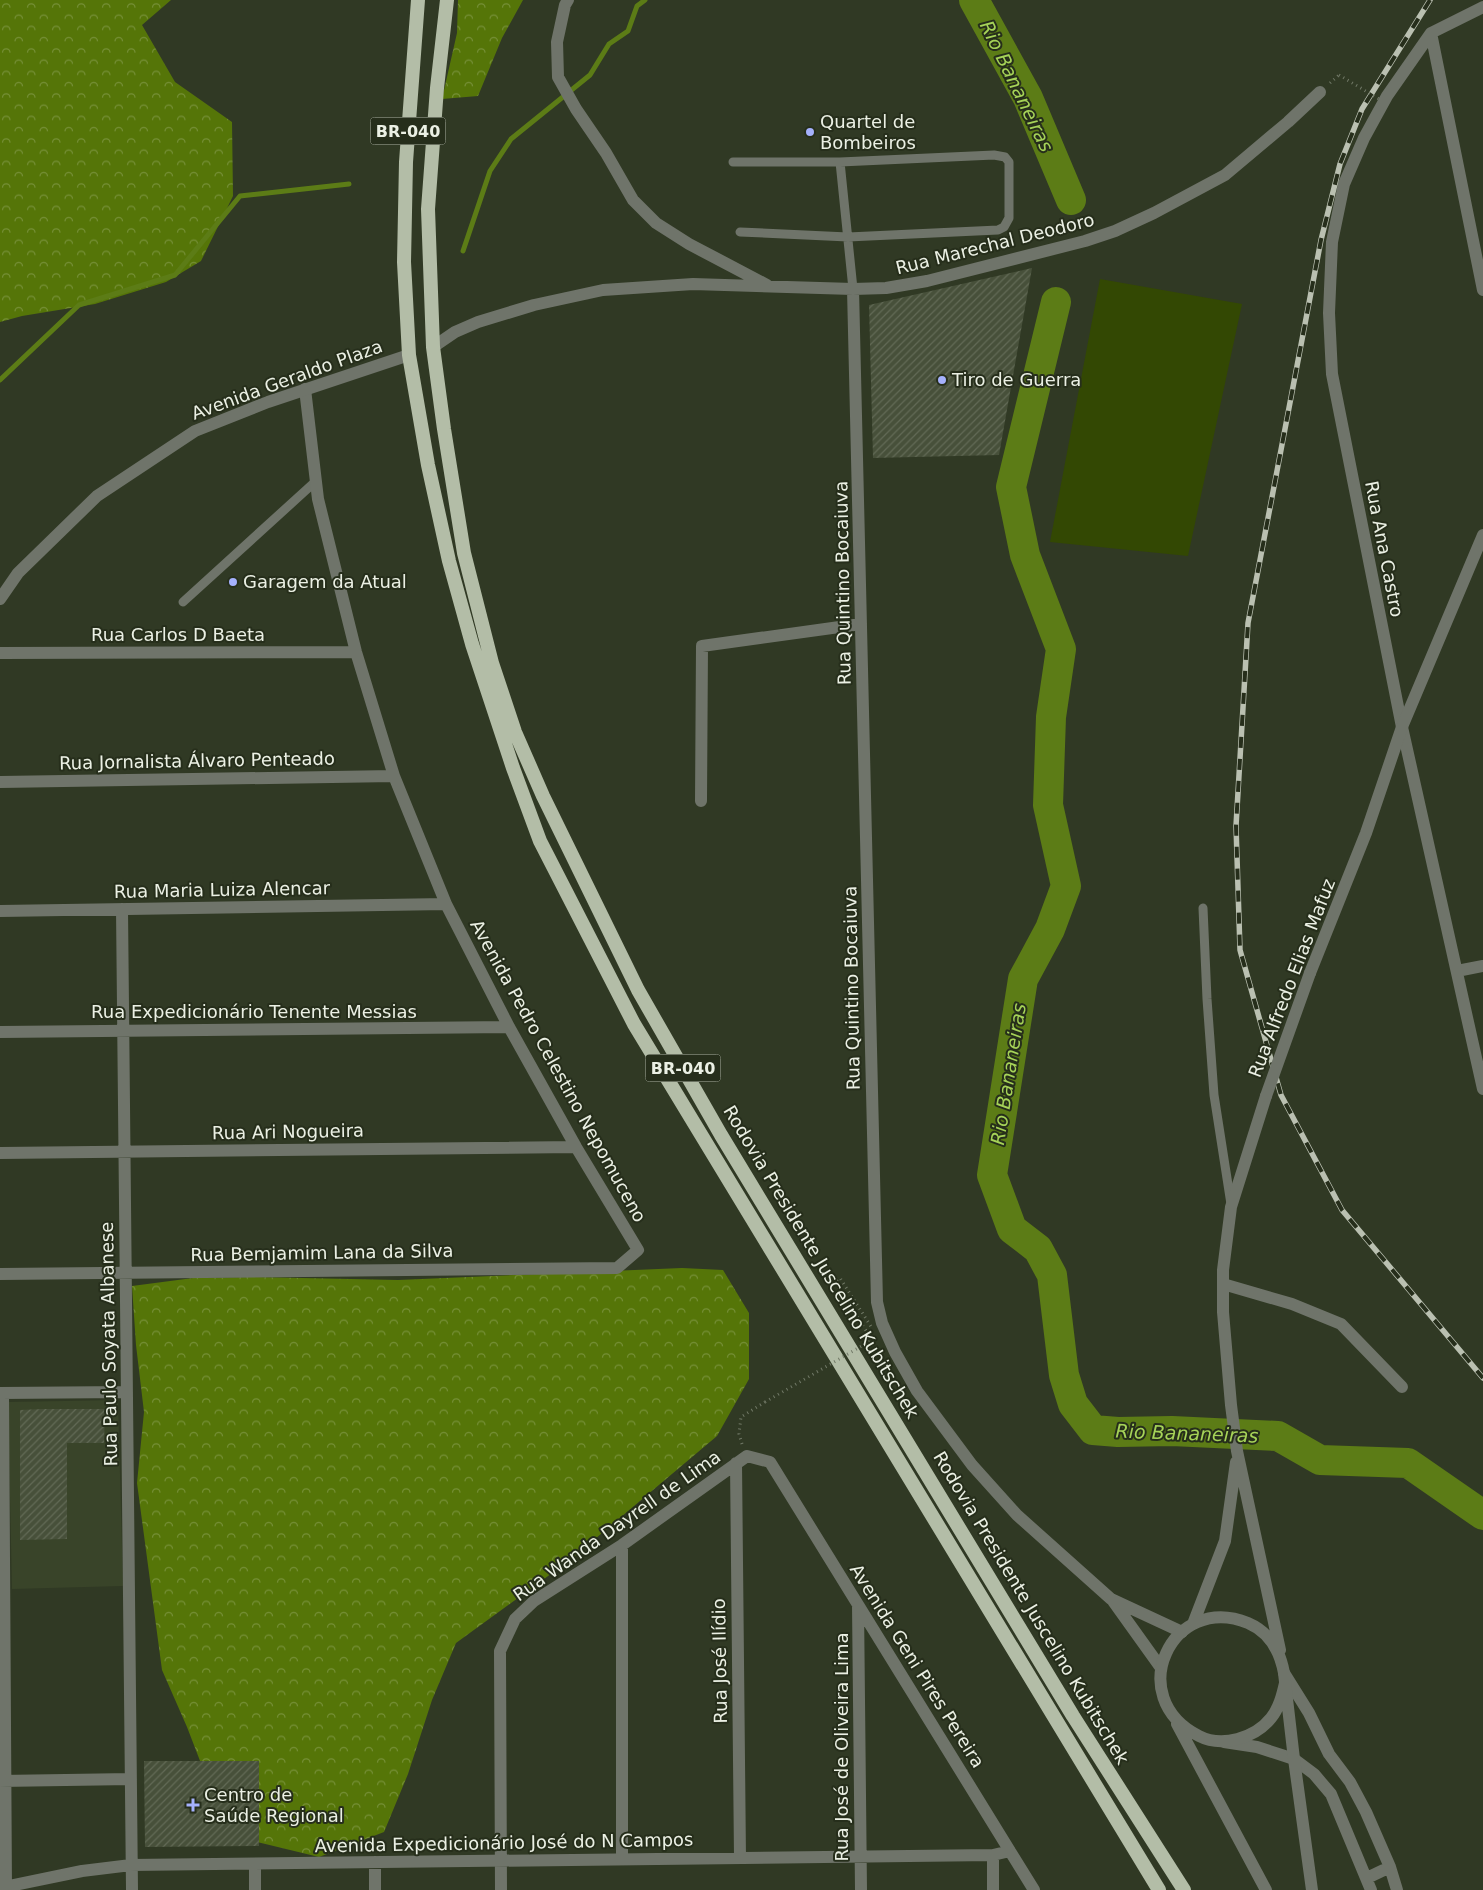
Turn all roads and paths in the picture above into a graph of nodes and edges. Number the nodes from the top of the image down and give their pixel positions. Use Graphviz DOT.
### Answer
graph roads {
  1 [pos="418,0"];
  2 [pos="447,0"];
  3 [pos="568,0"];
  4 [pos="1483,7"];
  5 [pos="1432,33"];
  6 [pos="1339,75"];
  7 [pos="1320,92"];
  8 [pos="1379,99"];
  9 [pos="732,162"];
  10 [pos="840,162"];
  11 [pos="740,232"];
  12 [pos="848,237"];
  13 [pos="769,287"];
  14 [pos="853,289"];
  15 [pos="1483,290"];
  16 [pos="434,347"];
  17 [pos="409,355"];
  18 [pos="305,389"];
  19 [pos="316,481"];
  20 [pos="1483,535"];
  21 [pos="0,599"];
  22 [pos="183,602"];
  23 [pos="861,624"];
  24 [pos="356,652"];
  25 [pos="0,653"];
  26 [pos="1402,727"];
  27 [pos="394,776"];
  28 [pos="0,782"];
  29 [pos="701,801"];
  30 [pos="446,904"];
  31 [pos="1203,908"];
  32 [pos="122,909"];
  33 [pos="0,911"];
  34 [pos="1483,966"];
  35 [pos="1457,971"];
  36 [pos="509,1027"];
  37 [pos="123,1031"];
  38 [pos="0,1032"];
  39 [pos="1483,1089"];
  40 [pos="576,1147"];
  41 [pos="124,1152"];
  42 [pos="0,1153"];
  43 [pos="1231,1207"];
  44 [pos="638,1250"];
  45 [pos="125,1272"];
  46 [pos="0,1274"];
  47 [pos="1223,1284"];
  48 [pos="872,1328"];
  49 [pos="1402,1387"];
  50 [pos="127,1392"];
  51 [pos="1,1393"];
  52 [pos="1238,1452"];
  53 [pos="747,1456"];
  54 [pos="770,1462"];
  55 [pos="736,1463"];
  56 [pos="622,1545"];
  57 [pos="1111,1599"];
  58 [pos="858,1604"];
  59 [pos="1193,1624"];
  60 [pos="1182,1632"];
  61 [pos="1282,1660"];
  62 [pos="1161,1668"];
  63 [pos="1285,1678"];
  64 [pos="1172,1715"];
  65 [pos="1221,1741"];
  66 [pos="1294,1759"];
  67 [pos="130,1779"];
  68 [pos="3,1781"];
  69 [pos="1350,1782"];
  70 [pos="1331,1794"];
  71 [pos="1010,1851"];
  72 [pos="993,1855"];
  73 [pos="860,1857"];
  74 [pos="740,1858"];
  75 [pos="622,1859"];
  76 [pos="501,1861"];
  77 [pos="375,1862"];
  78 [pos="254,1864"];
  79 [pos="131,1865"];
  80 [pos="1390,1867"];
  81 [pos="1369,1884"];
  82 [pos="4,1888"];
  83 [pos="132,1890"];
  84 [pos="255,1890"];
  85 [pos="375,1890"];
  86 [pos="501,1890"];
  87 [pos="861,1890"];
  88 [pos="993,1890"];
  89 [pos="1034,1890"];
  90 [pos="1159,1890"];
  91 [pos="1184,1890"];
  92 [pos="1266,1890"];
  93 [pos="1312,1890"];
  94 [pos="1397,1890"];
  1 -- 17 [label="highway, Rodovia Presidente Juscelino Kubitschek / BR-040"];
  2 -- 16 [label="highway, Rodovia Presidente Juscelino Kubitschek / BR-040"];
  3 -- 13 [label="street"];
  4 -- 5 [label="street"];
  5 -- 15 [label="street"];
  5 -- 26 [label="street, Rua Ana Castro"];
  6 -- 8 [label="path, bridge"];
  7 -- 14 [label="street, Rua Marechal Deodoro"];
  9 -- 10 [label="lane"];
  10 -- 12 [label="lane"];
  10 -- 12 [label="lane"];
  11 -- 12 [label="lane"];
  12 -- 14 [label="lane"];
  13 -- 14 [label="street, Rua Marechal Deodoro"];
  13 -- 16 [label="street, Rua Marechal Deodoro"];
  14 -- 23 [label="street, Rua Quintino Bocaiuva"];
  16 -- 91 [label="highway, Rodovia Presidente Juscelino Kubitschek / BR-040"];
  17 -- 18 [label="street, Avenida Geraldo Plaza"];
  17 -- 90 [label="highway, Rodovia Presidente Juscelino Kubitschek / BR-040"];
  18 -- 19 [label="street, Avenida Pedro Celestino Nepomuceno"];
  18 -- 21 [label="street, Avenida Geraldo Plaza"];
  19 -- 22 [label="lane"];
  19 -- 24 [label="street, Avenida Pedro Celestino Nepomuceno"];
  20 -- 26 [label="street, Rua Alfredo Elias Mafuz"];
  23 -- 29 [label="street"];
  23 -- 57 [label="street, Rua Quintino Bocaiuva"];
  24 -- 25 [label="street, Rua Carlos D Baeta"];
  24 -- 27 [label="street, Avenida Pedro Celestino Nepomuceno"];
  26 -- 35 [label="street, Rua Ana Castro"];
  26 -- 43 [label="street, Rua Alfredo Elias Mafuz, bridge"];
  27 -- 28 [label="street, Rua Jornalista Álvaro Penteado"];
  27 -- 30 [label="street, Avenida Pedro Celestino Nepomuceno"];
  30 -- 32 [label="street, Rua Maria Luiza Alencar"];
  30 -- 36 [label="street, Avenida Pedro Celestino Nepomuceno"];
  31 -- 43 [label="lane"];
  32 -- 33 [label="street, Rua Maria Luiza Alencar"];
  32 -- 37 [label="street, Rua Paulo Soyata Albanese"];
  34 -- 35 [label="street"];
  35 -- 39 [label="street, Rua Ana Castro"];
  36 -- 37 [label="street, Rua Expedicionário Tenente Messias"];
  36 -- 40 [label="street, Avenida Pedro Celestino Nepomuceno"];
  37 -- 38 [label="street, Rua Expedicionário Tenente Messias"];
  37 -- 41 [label="street, Rua Paulo Soyata Albanese"];
  40 -- 41 [label="street, Rua Ari Nogueira"];
  40 -- 44 [label="street, Avenida Pedro Celestino Nepomuceno"];
  41 -- 42 [label="street, Rua Ari Nogueira"];
  41 -- 45 [label="street, Rua Paulo Soyata Albanese"];
  43 -- 47 [label="street, Rua Alfredo Elias Mafuz"];
  44 -- 45 [label="street, Rua Bemjamim Lana da Silva"];
  45 -- 46 [label="street, Rua Bemjamim Lana da Silva"];
  45 -- 50 [label="street, Rua Paulo Soyata Albanese"];
  47 -- 49 [label="street"];
  47 -- 52 [label="street, Rua Alfredo Elias Mafuz"];
  48 -- 53 [label="path, bridge"];
  50 -- 51 [label="street"];
  50 -- 67 [label="street, Rua Paulo Soyata Albanese"];
  51 -- 68 [label="street"];
  52 -- 59 [label="street, Rua Alfredo Elias Mafuz"];
  52 -- 61 [label="street, Rua Alfredo Elias Mafuz"];
  53 -- 54 [label="street, Rua Wanda Dayrell de Lima"];
  53 -- 55 [label="street, Rua Wanda Dayrell de Lima"];
  54 -- 58 [label="street, Avenida Geni Pires Pereira"];
  55 -- 56 [label="street, Rua Wanda Dayrell de Lima"];
  55 -- 74 [label="street, Rua José Ilídio"];
  56 -- 75 [label="street"];
  56 -- 76 [label="street, Rua Wanda Dayrell de Lima"];
  57 -- 60 [label="street, Rua Quintino Bocaiuva"];
  57 -- 62 [label="street, Rua Quintino Bocaiuva"];
  58 -- 71 [label="street, Avenida Geni Pires Pereira"];
  58 -- 73 [label="street, Rua José de Oliveira Lima"];
  59 -- 60 [label="street"];
  59 -- 61 [label="street"];
  60 -- 62 [label="street"];
  61 -- 63 [label="street"];
  62 -- 64 [label="street"];
  63 -- 65 [label="street"];
  63 -- 66 [label="street"];
  63 -- 69 [label="street"];
  64 -- 65 [label="street"];
  64 -- 92 [label="street"];
  65 -- 66 [label="street"];
  66 -- 70 [label="street"];
  66 -- 93 [label="street"];
  67 -- 68 [label="street"];
  67 -- 79 [label="street, Rua Paulo Soyata Albanese"];
  68 -- 82 [label="street"];
  69 -- 70 [label="street"];
  69 -- 80 [label="street"];
  70 -- 81 [label="street"];
  71 -- 72 [label="street, Avenida Expedicionário José do N Campos"];
  71 -- 89 [label="street, Avenida Geni Pires Pereira"];
  72 -- 73 [label="street, Avenida Expedicionário José do N Campos"];
  72 -- 88 [label="street"];
  73 -- 74 [label="street, Avenida Expedicionário José do N Campos"];
  73 -- 87 [label="street, Rua José de Oliveira Lima"];
  74 -- 75 [label="street, Avenida Expedicionário José do N Campos"];
  75 -- 76 [label="street, Avenida Expedicionário José do N Campos"];
  76 -- 77 [label="street, Avenida Expedicionário José do N Campos"];
  76 -- 86 [label="street, Rua Wanda Dayrell de Lima"];
  77 -- 78 [label="street, Avenida Expedicionário José do N Campos"];
  77 -- 85 [label="street"];
  78 -- 79 [label="street, Avenida Expedicionário José do N Campos"];
  78 -- 84 [label="street"];
  79 -- 82 [label="street, Avenida Expedicionário José do N Campos"];
  79 -- 83 [label="street, Rua Paulo Soyata Albanese"];
  80 -- 81 [label="street"];
  80 -- 94 [label="street"];
}
